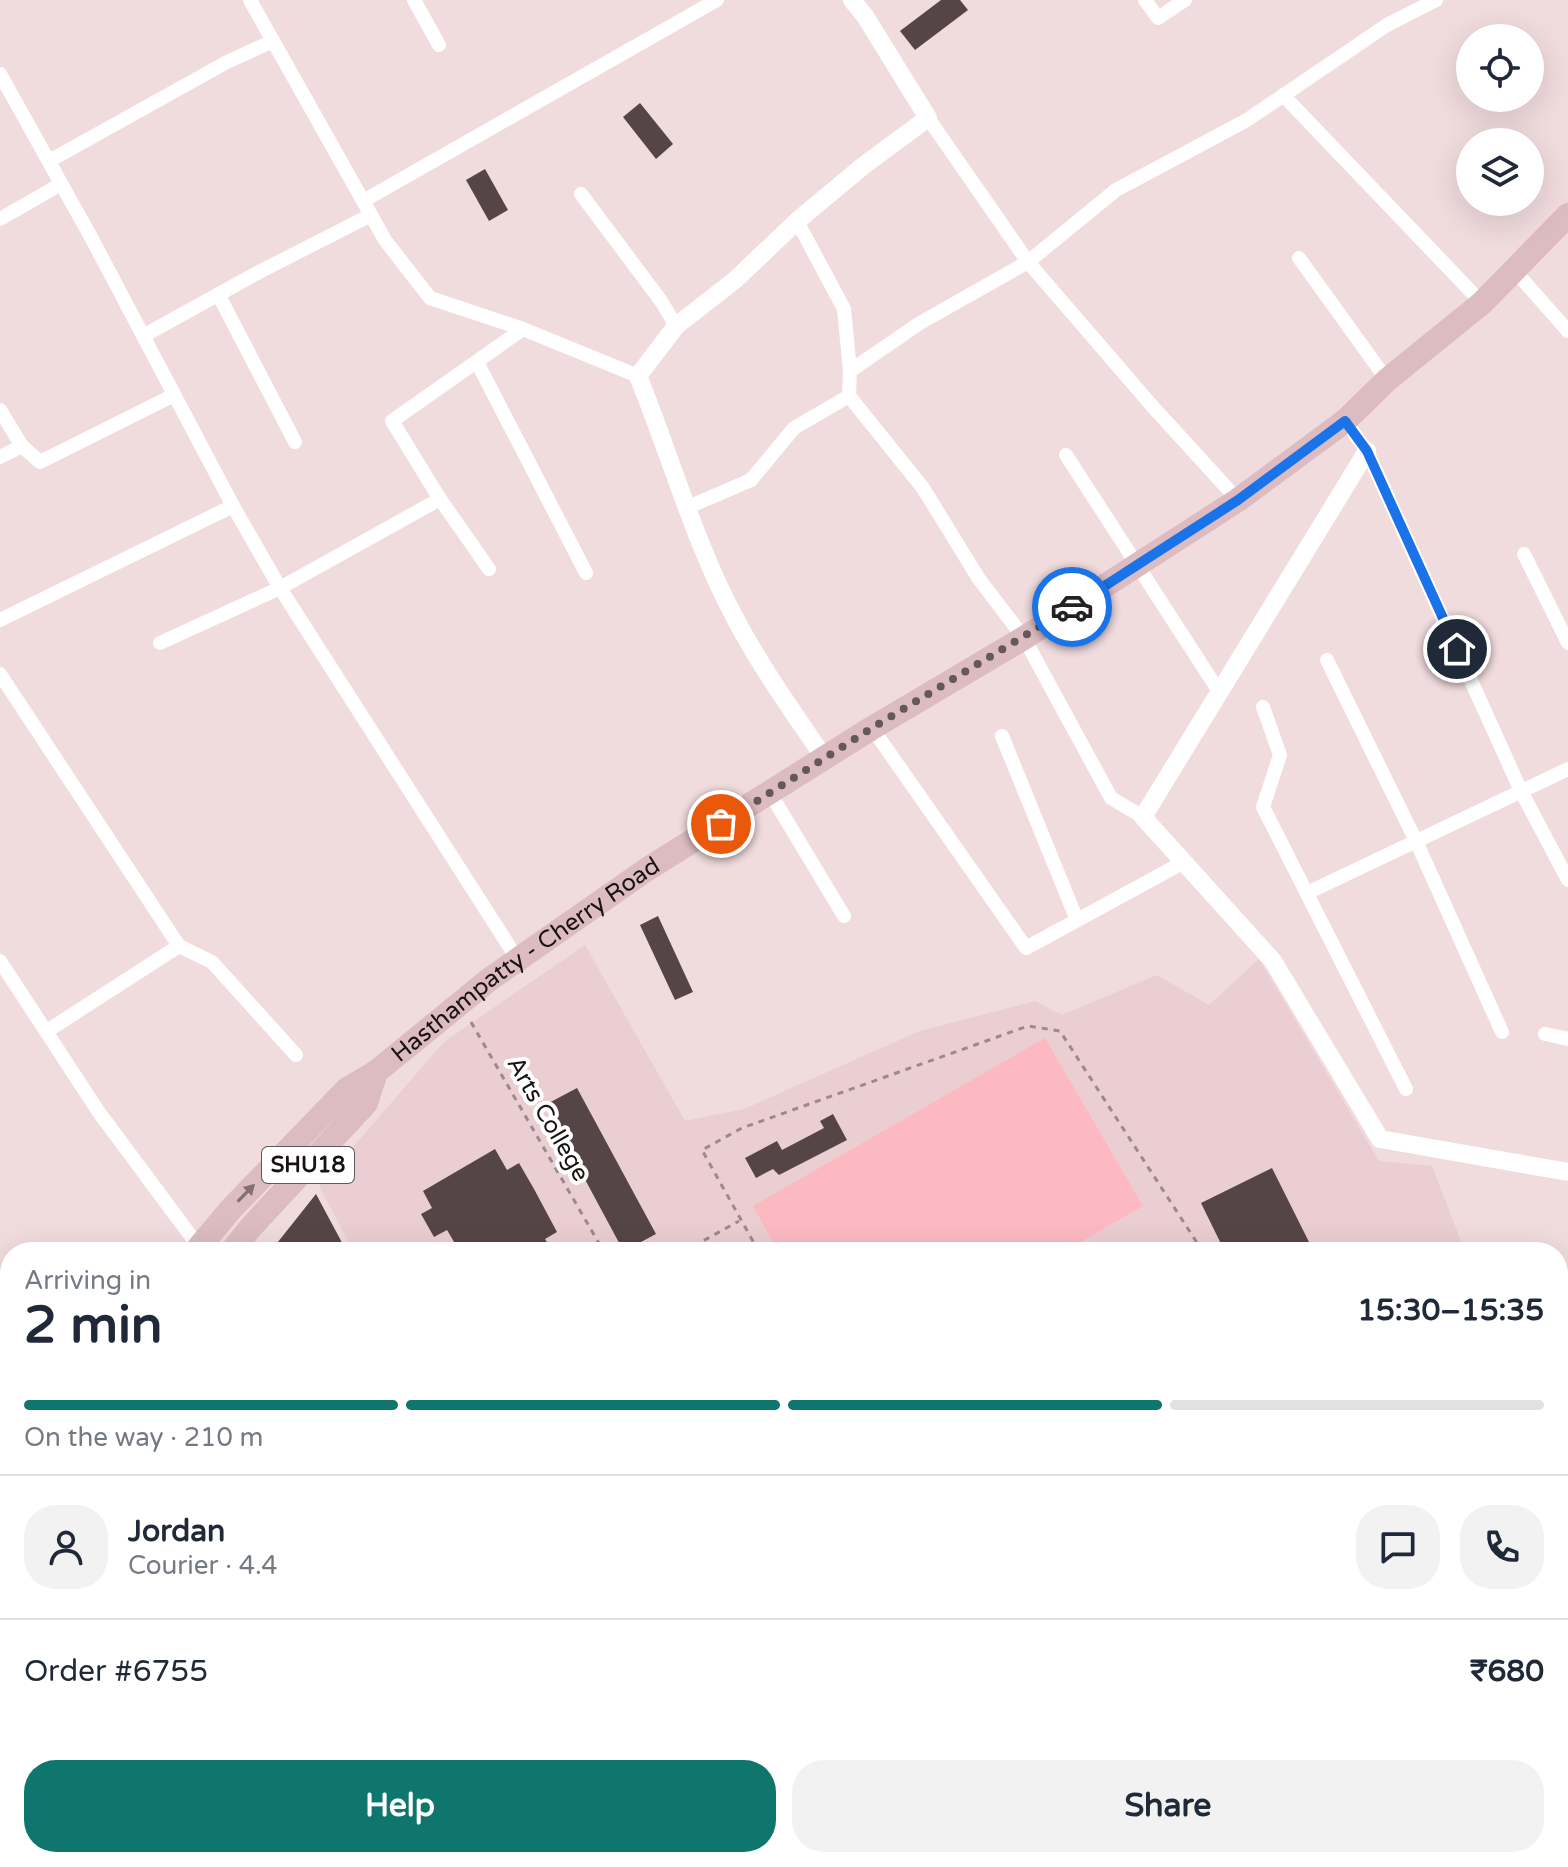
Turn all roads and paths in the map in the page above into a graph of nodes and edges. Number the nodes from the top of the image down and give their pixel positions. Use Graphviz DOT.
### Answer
graph roads {
  1 [pos="250,0"];
  2 [pos="414,0"];
  3 [pos="717,0"];
  4 [pos="1145,0"];
  5 [pos="1185,0"];
  6 [pos="1436,0"];
  7 [pos="858,2"];
  8 [pos="273,41"];
  9 [pos="439,45"];
  10 [pos="0,74"];
  11 [pos="1283,95"];
  12 [pos="928,118"];
  13 [pos="49,161"];
  14 [pos="61,184"];
  15 [pos="581,194"];
  16 [pos="363,201"];
  17 [pos="371,215"];
  18 [pos="1568,215"];
  19 [pos="0,219"];
  20 [pos="797,221"];
  21 [pos="1299,258"];
  22 [pos="1028,262"];
  23 [pos="1514,270"];
  24 [pos="218,294"];
  25 [pos="1482,303"];
  26 [pos="676,326"];
  27 [pos="523,329"];
  28 [pos="1568,331"];
  29 [pos="143,336"];
  30 [pos="477,362"];
  31 [pos="850,371"];
  32 [pos="638,376"];
  33 [pos="1387,380"];
  34 [pos="174,395"];
  35 [pos="849,396"];
  36 [pos="0,410"];
  37 [pos="1345,421"];
  38 [pos="295,442"];
  39 [pos="22,446"];
  40 [pos="1367,451"];
  41 [pos="1066,455"];
  42 [pos="0,457"];
  43 [pos="440,499"];
  44 [pos="1238,500"];
  45 [pos="233,506"];
  46 [pos="686,508"];
  47 [pos="1524,554"];
  48 [pos="1138,564"];
  49 [pos="489,569"];
  50 [pos="586,573"];
  51 [pos="280,588"];
  52 [pos="0,620"];
  53 [pos="1024,638"];
  54 [pos="160,643"];
  55 [pos="1568,643"];
  56 [pos="1327,660"];
  57 [pos="0,674"];
  58 [pos="1220,693"];
  59 [pos="1263,707"];
  60 [pos="872,728"];
  61 [pos="1002,736"];
  62 [pos="825,759"];
  63 [pos="1568,769"];
  64 [pos="1521,791"];
  65 [pos="770,793"];
  66 [pos="1143,817"];
  67 [pos="1416,841"];
  68 [pos="1184,862"];
  69 [pos="1568,880"];
  70 [pos="1307,893"];
  71 [pos="844,916"];
  72 [pos="1077,920"];
  73 [pos="179,946"];
  74 [pos="518,960"];
  75 [pos="0,961"];
  76 [pos="461,1004"];
  77 [pos="47,1031"];
  78 [pos="1502,1032"];
  79 [pos="1545,1034"];
  80 [pos="1568,1039"];
  81 [pos="296,1055"];
  82 [pos="376,1072"];
  83 [pos="1406,1089"];
  84 [pos="1568,1172"];
  85 [pos="740,1221"];
  86 [pos="191,1242"];
  87 [pos="204,1242"];
  88 [pos="239,1242"];
  89 [pos="598,1242"];
  90 [pos="701,1242"];
  91 [pos="753,1242"];
  92 [pos="1197,1242"];
  1 -- 8 [label="street"];
  2 -- 9 [label="street"];
  3 -- 16 [label="street"];
  4 -- 5 [label="street"];
  6 -- 11 [label="street"];
  7 -- 12 [label="street"];
  8 -- 13 [label="street"];
  8 -- 16 [label="street"];
  10 -- 13 [label="street"];
  11 -- 22 [label="street"];
  11 -- 25 [label="street"];
  12 -- 20 [label="street"];
  12 -- 22 [label="street"];
  13 -- 14 [label="street"];
  14 -- 19 [label="street"];
  14 -- 29 [label="street"];
  15 -- 26 [label="street"];
  16 -- 17 [label="street"];
  17 -- 24 [label="street"];
  17 -- 27 [label="street"];
  18 -- 23 [label="main road, Hasthampatty - Cherry Road / SHU18"];
  20 -- 26 [label="street"];
  20 -- 31 [label="street"];
  21 -- 33 [label="street"];
  22 -- 31 [label="street"];
  22 -- 44 [label="street"];
  23 -- 25 [label="main road, Hasthampatty - Cherry Road / SHU18"];
  23 -- 28 [label="street"];
  24 -- 29 [label="street"];
  24 -- 38 [label="street"];
  25 -- 33 [label="main road, Hasthampatty - Cherry Road / SHU18"];
  26 -- 32 [label="street"];
  27 -- 30 [label="street"];
  27 -- 32 [label="street"];
  29 -- 34 [label="street"];
  30 -- 43 [label="street"];
  30 -- 50 [label="street"];
  31 -- 35 [label="street"];
  32 -- 46 [label="street"];
  33 -- 37 [label="main road, Hasthampatty - Cherry Road / SHU18"];
  34 -- 39 [label="street"];
  34 -- 45 [label="street"];
  35 -- 46 [label="street"];
  35 -- 53 [label="street"];
  36 -- 39 [label="street"];
  37 -- 40 [label="street"];
  37 -- 44 [label="main road, Hasthampatty - Cherry Road / SHU18"];
  39 -- 42 [label="street"];
  40 -- 58 [label="street"];
  40 -- 64 [label="street"];
  41 -- 48 [label="street"];
  43 -- 49 [label="street"];
  43 -- 51 [label="street"];
  44 -- 48 [label="main road, Hasthampatty - Cherry Road / SHU18"];
  45 -- 51 [label="street"];
  45 -- 52 [label="street"];
  46 -- 62 [label="street"];
  47 -- 55 [label="street"];
  48 -- 53 [label="main road, Hasthampatty - Cherry Road / SHU18"];
  48 -- 58 [label="street"];
  51 -- 54 [label="street"];
  51 -- 74 [label="street"];
  53 -- 60 [label="main road, Hasthampatty - Cherry Road / SHU18"];
  53 -- 66 [label="street"];
  56 -- 67 [label="street"];
  57 -- 73 [label="street"];
  58 -- 66 [label="street"];
  59 -- 70 [label="street"];
  60 -- 62 [label="main road, Hasthampatty - Cherry Road / SHU18"];
  60 -- 72 [label="street"];
  61 -- 72 [label="street"];
  62 -- 65 [label="main road, Hasthampatty - Cherry Road / SHU18"];
  63 -- 64 [label="street"];
  64 -- 67 [label="street"];
  64 -- 69 [label="street"];
  65 -- 71 [label="street"];
  65 -- 74 [label="main road, Hasthampatty - Cherry Road / SHU18"];
  66 -- 68 [label="street"];
  67 -- 70 [label="street"];
  67 -- 78 [label="street"];
  68 -- 72 [label="street"];
  68 -- 84 [label="street"];
  70 -- 83 [label="street"];
  73 -- 77 [label="street"];
  73 -- 81 [label="street"];
  74 -- 76 [label="main road, Hasthampatty - Cherry Road / SHU18"];
  75 -- 77 [label="street"];
  76 -- 82 [label="main road, Hasthampatty - Cherry Road / SHU18"];
  76 -- 89 [label="path, Arts College"];
  77 -- 86 [label="street"];
  79 -- 80 [label="street"];
  87 -- 82 [label="main road, one-way"];
  82 -- 88 [label="main road, Hasthampatty - Cherry Road / SHU18"];
  85 -- 90 [label="path"];
  85 -- 91 [label="path"];
  85 -- 92 [label="path"];
}
